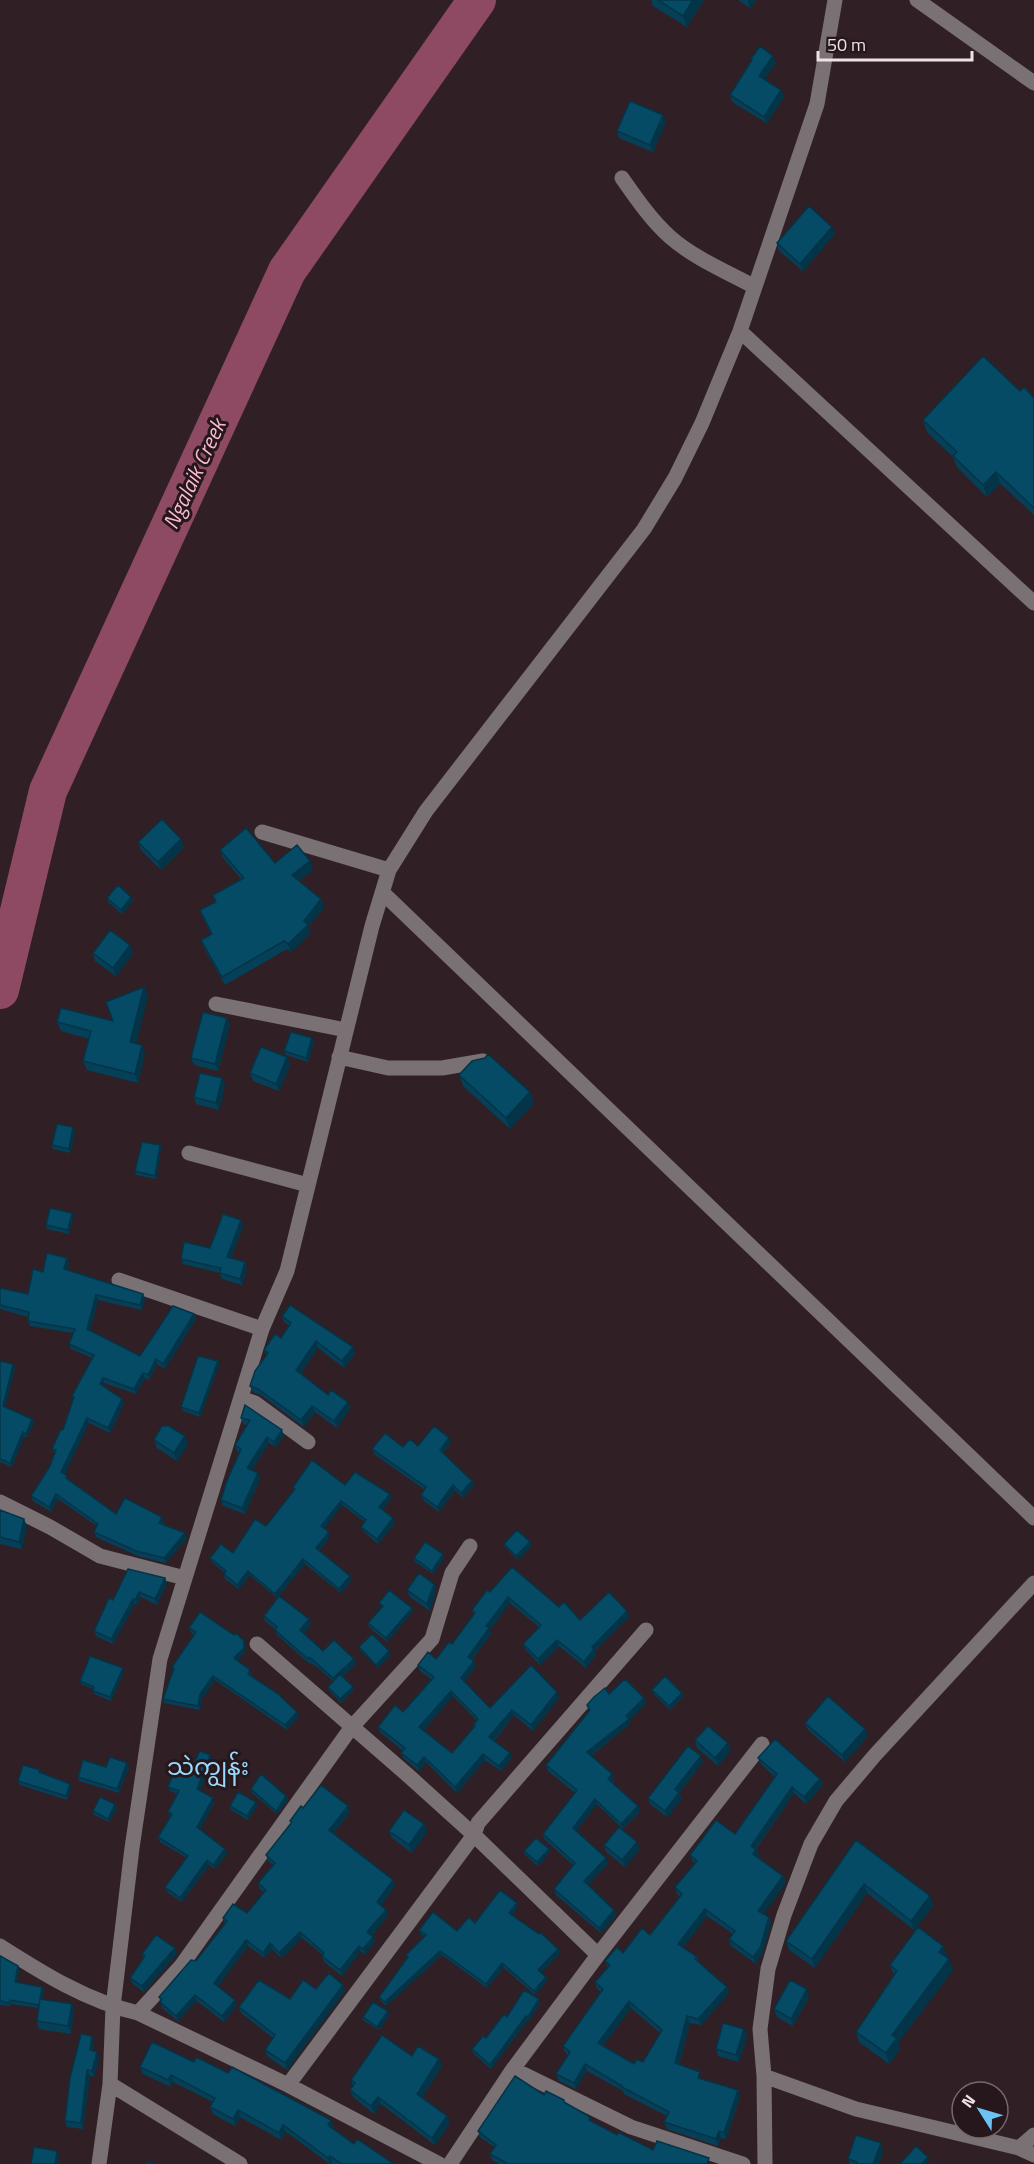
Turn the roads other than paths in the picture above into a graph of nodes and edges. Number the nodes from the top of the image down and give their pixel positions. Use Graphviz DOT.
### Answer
graph roads {
  1 [pos="835,0"];
  2 [pos="917,0"];
  3 [pos="1034,83"];
  4 [pos="622,178"];
  5 [pos="755,287"];
  6 [pos="740,331"];
  7 [pos="1034,603"];
  8 [pos="262,832"];
  9 [pos="389,870"];
  10 [pos="383,893"];
  11 [pos="216,1004"];
  12 [pos="346,1030"];
  13 [pos="339,1057"];
  14 [pos="483,1062"];
  15 [pos="189,1153"];
  16 [pos="308,1185"];
  17 [pos="119,1280"];
  18 [pos="262,1329"];
  19 [pos="241,1398"];
  20 [pos="308,1442"];
  21 [pos="0,1502"];
  22 [pos="1034,1518"];
  23 [pos="470,1546"];
  24 [pos="185,1578"];
  25 [pos="1034,1583"];
  26 [pos="646,1630"];
  27 [pos="257,1644"];
  28 [pos="351,1728"];
  29 [pos="762,1744"];
  30 [pos="474,1835"];
  31 [pos="0,1946"];
  32 [pos="598,1955"];
  33 [pos="113,2007"];
  34 [pos="138,2013"];
  35 [pos="513,2069"];
  36 [pos="764,2076"];
  37 [pos="110,2084"];
  38 [pos="288,2085"];
  39 [pos="1034,2135"];
  40 [pos="1019,2148"];
  41 [pos="1034,2155"];
  42 [pos="99,2164"];
  43 [pos="240,2164"];
  44 [pos="439,2164"];
  45 [pos="450,2164"];
  46 [pos="743,2164"];
  47 [pos="765,2164"];
  1 -- 5 [label="street"];
  2 -- 3 [label="street"];
  4 -- 5 [label="street"];
  5 -- 6 [label="street"];
  6 -- 7 [label="street"];
  6 -- 9 [label="street"];
  8 -- 9 [label="street"];
  9 -- 10 [label="street"];
  10 -- 12 [label="street"];
  10 -- 22 [label="street"];
  11 -- 12 [label="street"];
  12 -- 13 [label="street"];
  13 -- 14 [label="street"];
  13 -- 16 [label="street"];
  15 -- 16 [label="street"];
  16 -- 18 [label="street"];
  17 -- 18 [label="street"];
  18 -- 19 [label="street"];
  19 -- 20 [label="street"];
  19 -- 24 [label="street"];
  21 -- 24 [label="street"];
  23 -- 28 [label="street"];
  24 -- 33 [label="street"];
  25 -- 36 [label="street"];
  26 -- 30 [label="street"];
  27 -- 28 [label="street"];
  28 -- 30 [label="street"];
  28 -- 34 [label="street"];
  29 -- 32 [label="street"];
  30 -- 32 [label="street"];
  30 -- 38 [label="street"];
  31 -- 33 [label="street"];
  32 -- 35 [label="street"];
  33 -- 34 [label="street"];
  33 -- 37 [label="street"];
  34 -- 38 [label="street"];
  35 -- 45 [label="street"];
  35 -- 46 [label="street"];
  36 -- 40 [label="street"];
  36 -- 47 [label="street"];
  37 -- 42 [label="street"];
  37 -- 43 [label="street"];
  38 -- 44 [label="street"];
  39 -- 40 [label="street"];
  40 -- 41 [label="street"];
}
